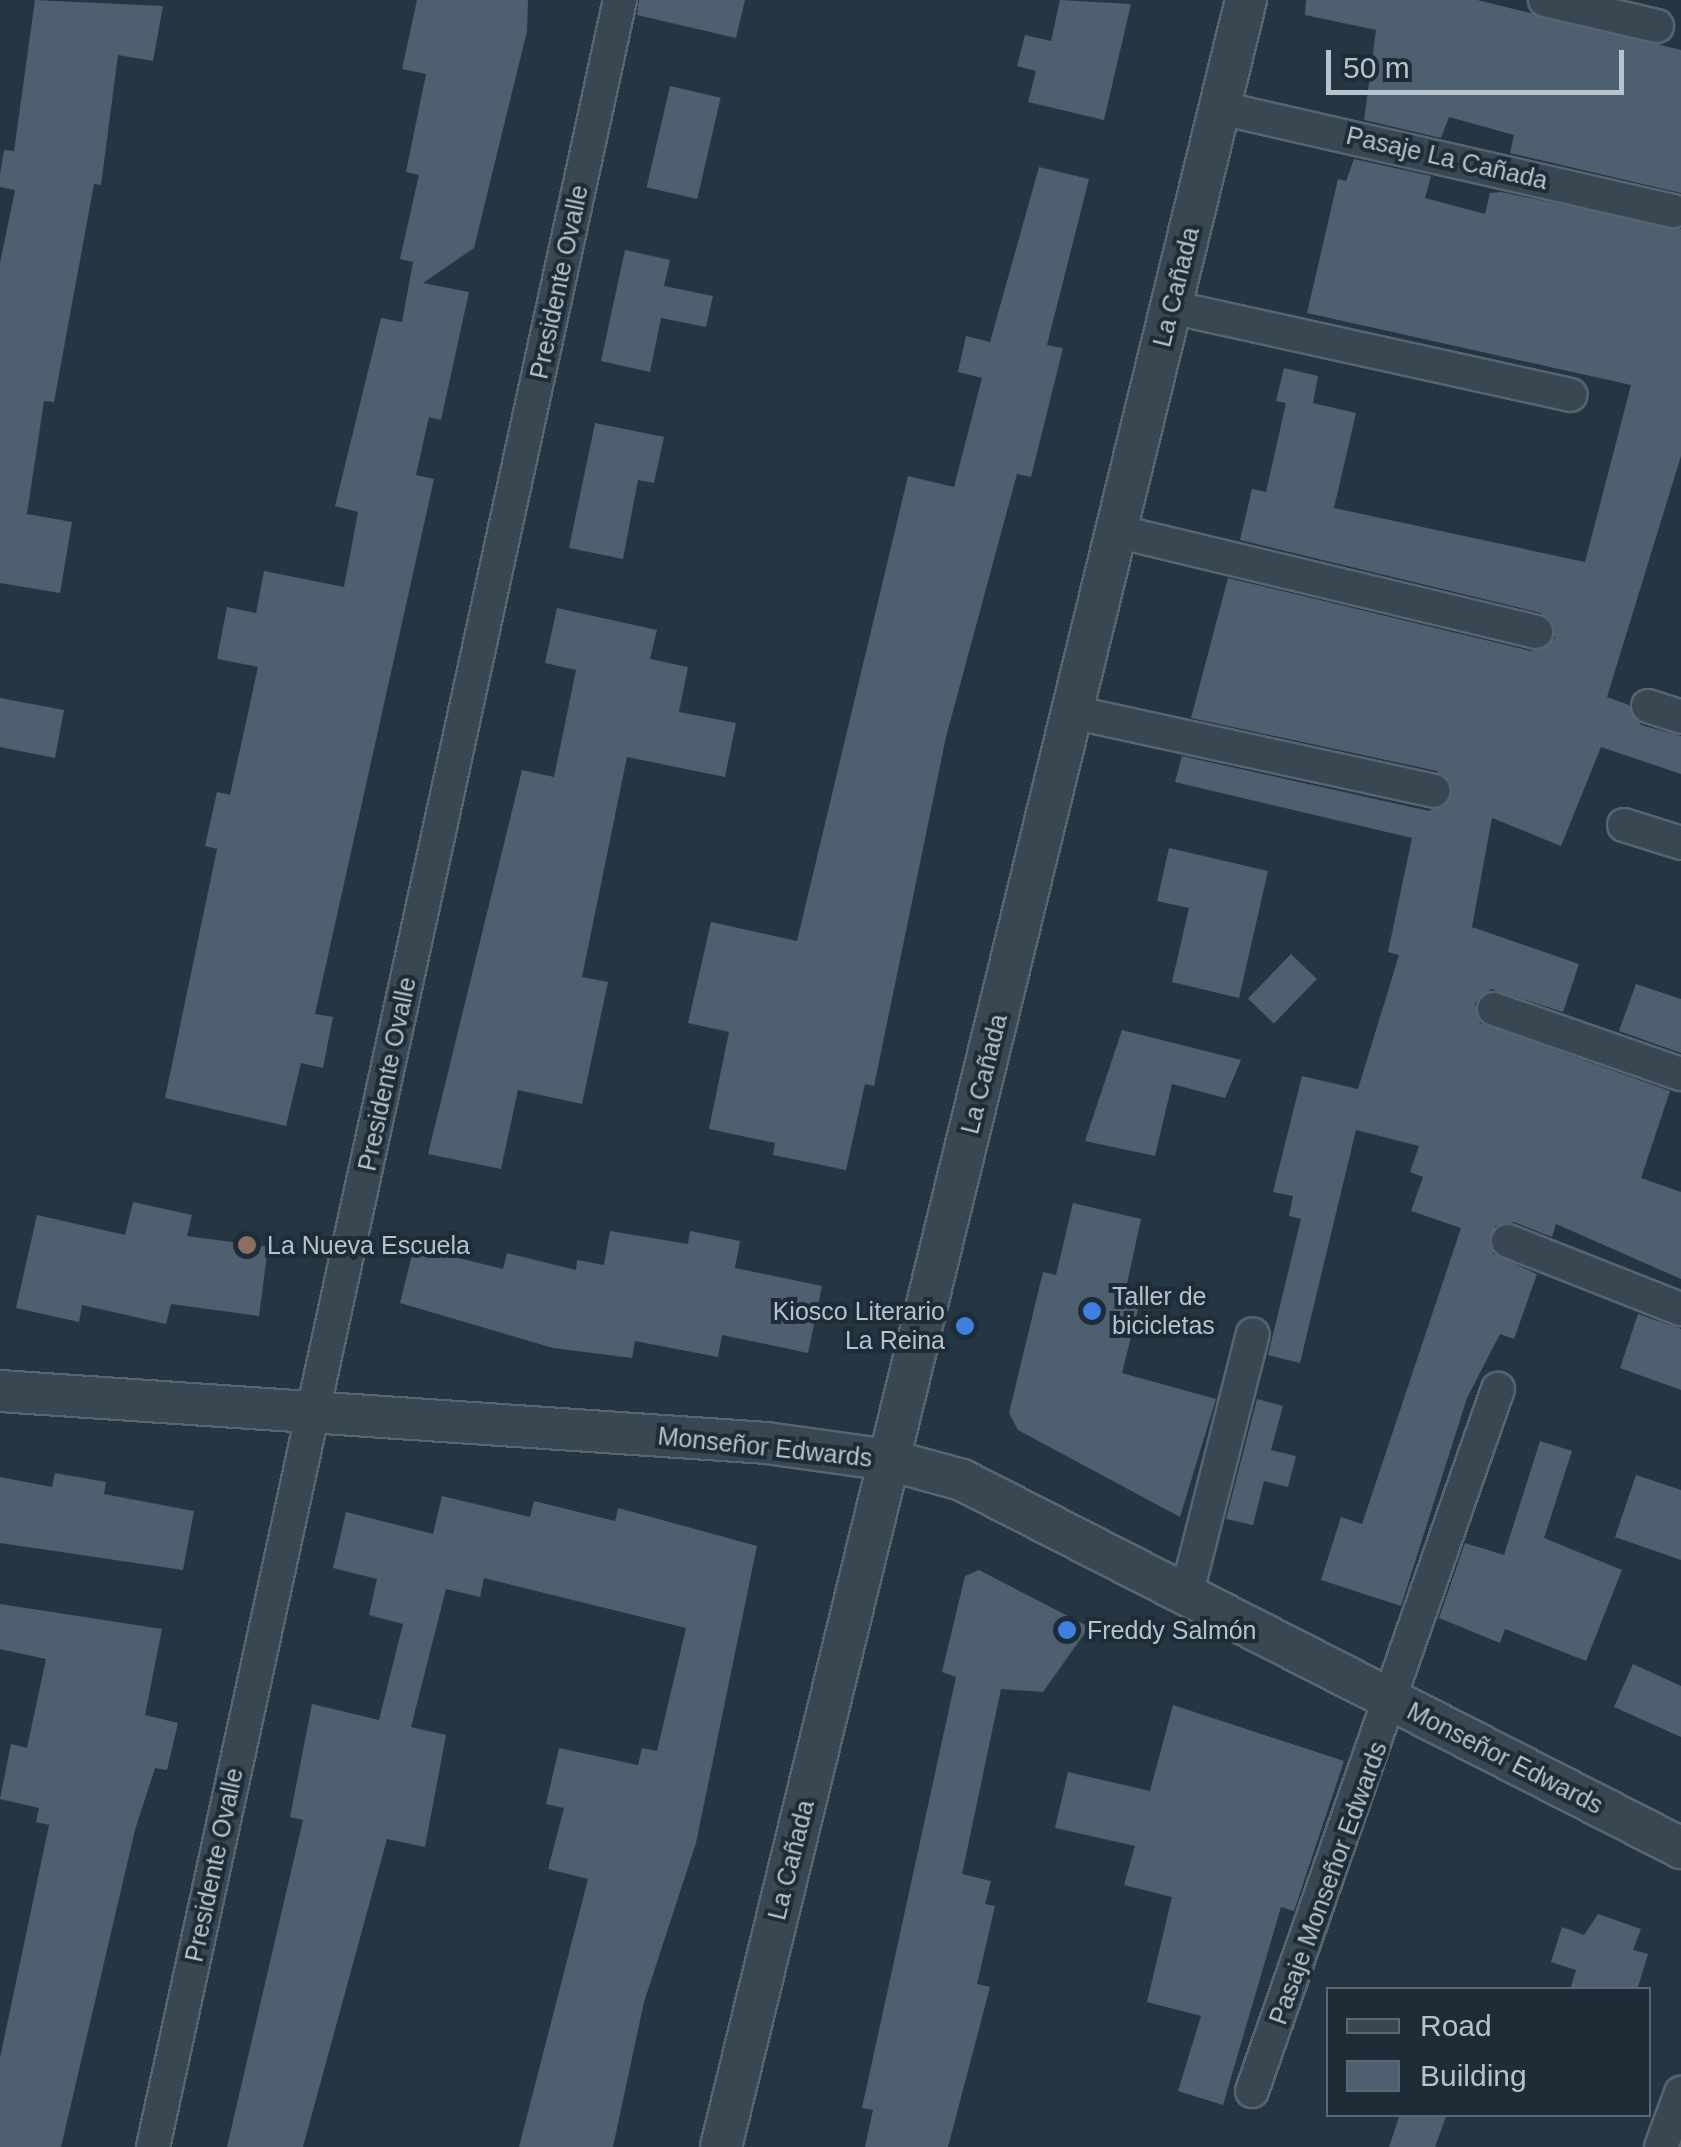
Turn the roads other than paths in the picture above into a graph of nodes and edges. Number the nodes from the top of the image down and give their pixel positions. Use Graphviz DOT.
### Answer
graph roads {
  1 [pos="620,0"];
  2 [pos="1246,0"];
  3 [pos="1545,0"];
  4 [pos="1657,26"];
  5 [pos="1220,108"];
  6 [pos="1674,210"];
  7 [pos="1171,306"];
  8 [pos="1570,395"];
  9 [pos="1116,531"];
  10 [pos="1536,632"];
  11 [pos="1648,706"];
  12 [pos="1072,712"];
  13 [pos="1681,717"];
  14 [pos="1433,791"];
  15 [pos="1624,824"];
  16 [pos="1681,843"];
  17 [pos="1494,1009"];
  18 [pos="1681,1074"];
  19 [pos="1508,1241"];
  20 [pos="1681,1309"];
  21 [pos="1253,1334"];
  22 [pos="1498,1388"];
  23 [pos="0,1391"];
  24 [pos="313,1414"];
  25 [pos="890,1460"];
  26 [pos="1186,1596"];
  27 [pos="1394,1702"];
  28 [pos="1681,1848"];
  29 [pos="1252,2092"];
  30 [pos="1681,2092"];
  31 [pos="153,2147"];
  32 [pos="721,2147"];
  33 [pos="1661,2147"];
  1 -- 24 [label="street, Presidente Ovalle"];
  2 -- 5 [label="street, La Cañada"];
  3 -- 4 [label="street"];
  5 -- 6 [label="street, Pasaje La Cañada"];
  5 -- 7 [label="street, La Cañada"];
  7 -- 8 [label="street"];
  7 -- 9 [label="street, La Cañada"];
  9 -- 10 [label="street"];
  9 -- 12 [label="street, La Cañada"];
  11 -- 13 [label="street"];
  12 -- 14 [label="street"];
  12 -- 25 [label="street, La Cañada"];
  15 -- 16 [label="street"];
  17 -- 18 [label="street"];
  19 -- 20 [label="street"];
  21 -- 26 [label="street"];
  22 -- 27 [label="street, Pasaje Monseñor Edwards"];
  23 -- 24 [label="street, Monseñor Edwards"];
  24 -- 25 [label="street, Monseñor Edwards"];
  24 -- 31 [label="street, Presidente Ovalle"];
  25 -- 26 [label="street, Monseñor Edwards"];
  25 -- 32 [label="street, La Cañada"];
  26 -- 27 [label="street, Monseñor Edwards"];
  27 -- 28 [label="street, Monseñor Edwards"];
  27 -- 29 [label="street, Pasaje Monseñor Edwards"];
  30 -- 33 [label="street"];
}
